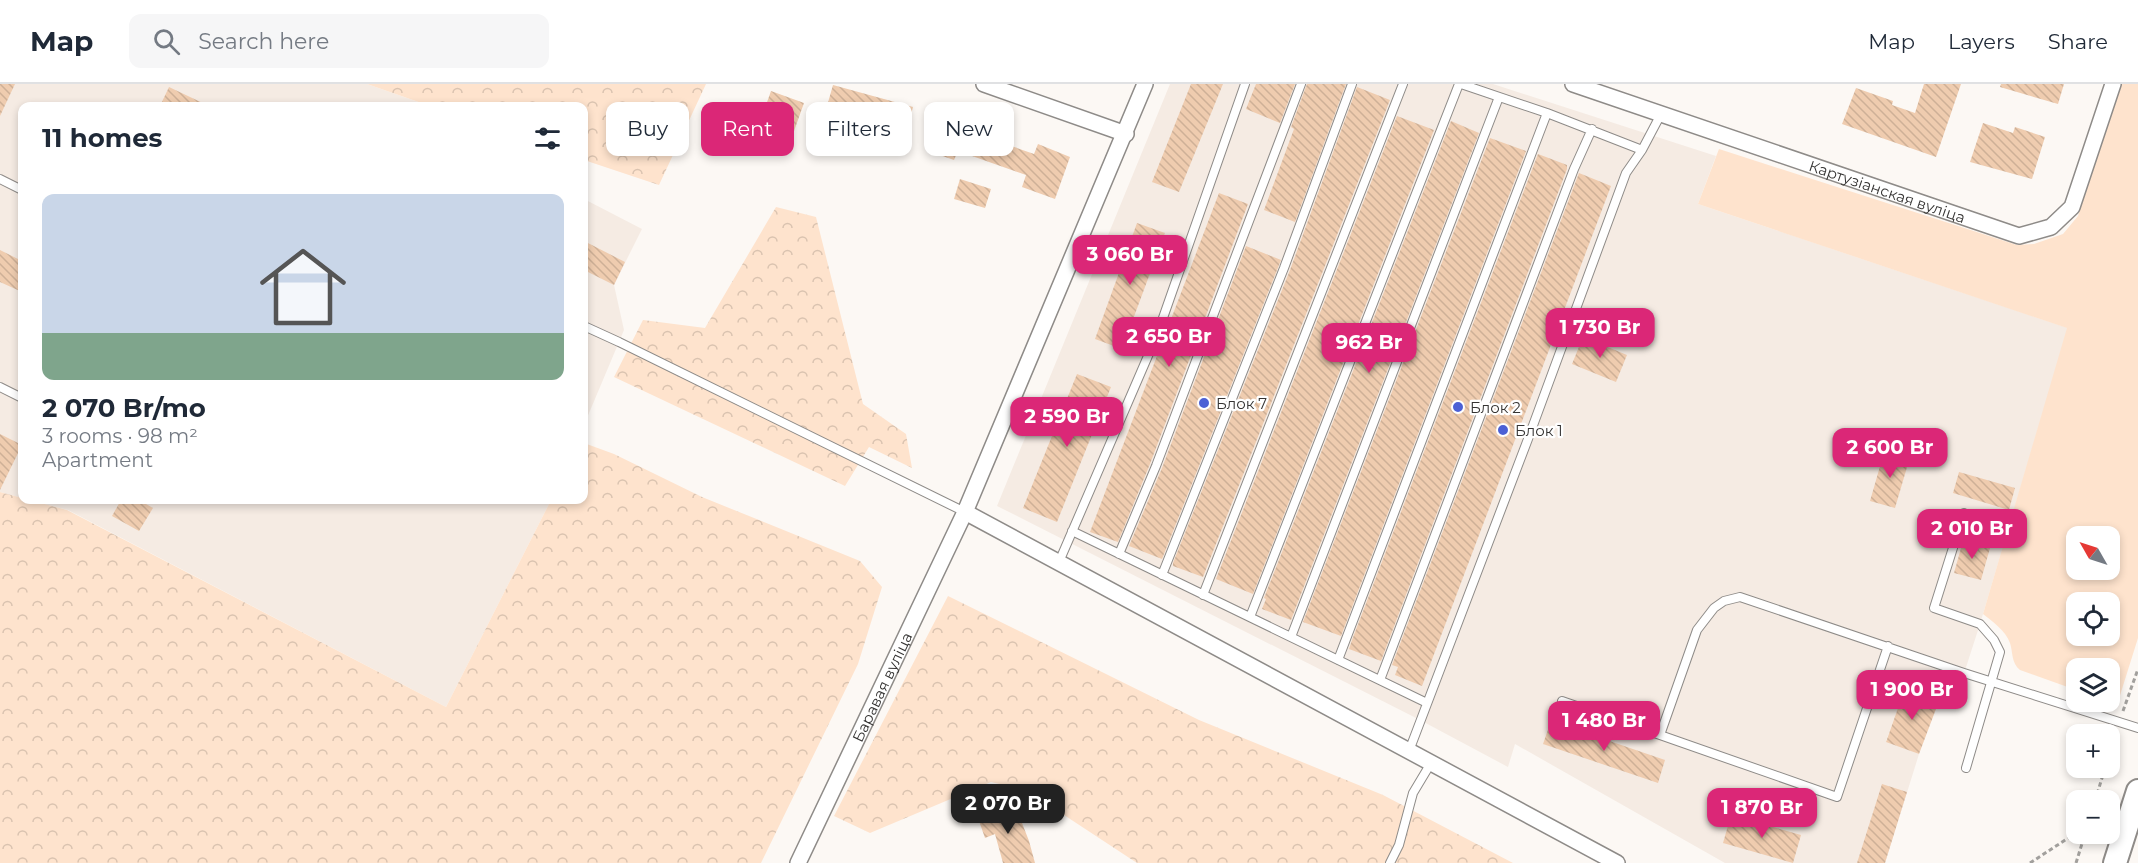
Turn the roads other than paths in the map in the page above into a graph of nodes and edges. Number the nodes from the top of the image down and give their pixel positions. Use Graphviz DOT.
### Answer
graph roads {
  1 [pos="984,84"];
  2 [pos="1145,84"];
  3 [pos="1245,84"];
  4 [pos="1300,84"];
  5 [pos="1352,84"];
  6 [pos="1403,84"];
  7 [pos="1460,84"];
  8 [pos="2113,84"];
  9 [pos="1580,85"];
  10 [pos="1499,97"];
  11 [pos="1547,113"];
  12 [pos="1661,114"];
  13 [pos="1592,129"];
  14 [pos="1126,134"];
  15 [pos="1642,150"];
  16 [pos="0,179"];
  17 [pos="18,188"];
  18 [pos="588,328"];
  19 [pos="0,387"];
  20 [pos="18,396"];
  21 [pos="965,512"];
  22 [pos="1964,513"];
  23 [pos="1072,531"];
  24 [pos="1119,554"];
  25 [pos="1059,562"];
  26 [pos="1162,574"];
  27 [pos="1203,595"];
  28 [pos="1250,617"];
  29 [pos="1291,637"];
  30 [pos="1888,646"];
  31 [pos="1338,660"];
  32 [pos="1380,680"];
  33 [pos="1993,681"];
  34 [pos="1562,701"];
  35 [pos="1427,703"];
  36 [pos="2138,728"];
  37 [pos="1660,735"];
  38 [pos="1408,751"];
  39 [pos="1431,763"];
  40 [pos="1966,768"];
  41 [pos="2138,791"];
  42 [pos="798,863"];
  43 [pos="1390,863"];
  44 [pos="1617,863"];
  45 [pos="2115,863"];
  1 -- 14 [label="street"];
  2 -- 14 [label="street, Баравая вуліца"];
  3 -- 23 [label="lane"];
  4 -- 24 [label="lane"];
  5 -- 26 [label="lane"];
  6 -- 27 [label="lane"];
  7 -- 10 [label="lane"];
  7 -- 28 [label="lane"];
  8 -- 12 [label="street, Картузіанская вуліца"];
  9 -- 12 [label="street, Картузіанская вуліца"];
  10 -- 11 [label="lane"];
  10 -- 29 [label="lane"];
  11 -- 13 [label="lane"];
  11 -- 31 [label="lane"];
  12 -- 15 [label="lane"];
  13 -- 15 [label="lane"];
  13 -- 32 [label="lane"];
  14 -- 21 [label="street, Баравая вуліца"];
  15 -- 35 [label="lane"];
  16 -- 17 [label="lane"];
  18 -- 21 [label="lane"];
  19 -- 20 [label="lane"];
  21 -- 25 [label="street"];
  21 -- 42 [label="street, Баравая вуліца"];
  22 -- 33 [label="lane"];
  23 -- 24 [label="lane"];
  23 -- 25 [label="lane"];
  24 -- 26 [label="lane"];
  25 -- 38 [label="street"];
  26 -- 27 [label="lane"];
  27 -- 28 [label="lane"];
  28 -- 29 [label="lane"];
  29 -- 31 [label="lane"];
  30 -- 33 [label="lane"];
  30 -- 37 [label="lane"];
  30 -- 37 [label="lane"];
  31 -- 32 [label="lane"];
  32 -- 35 [label="lane"];
  33 -- 36 [label="lane"];
  33 -- 40 [label="lane"];
  34 -- 37 [label="lane"];
  35 -- 38 [label="lane"];
  38 -- 39 [label="street"];
  39 -- 43 [label="lane"];
  39 -- 44 [label="street"];
  41 -- 45 [label="main road"];
}
